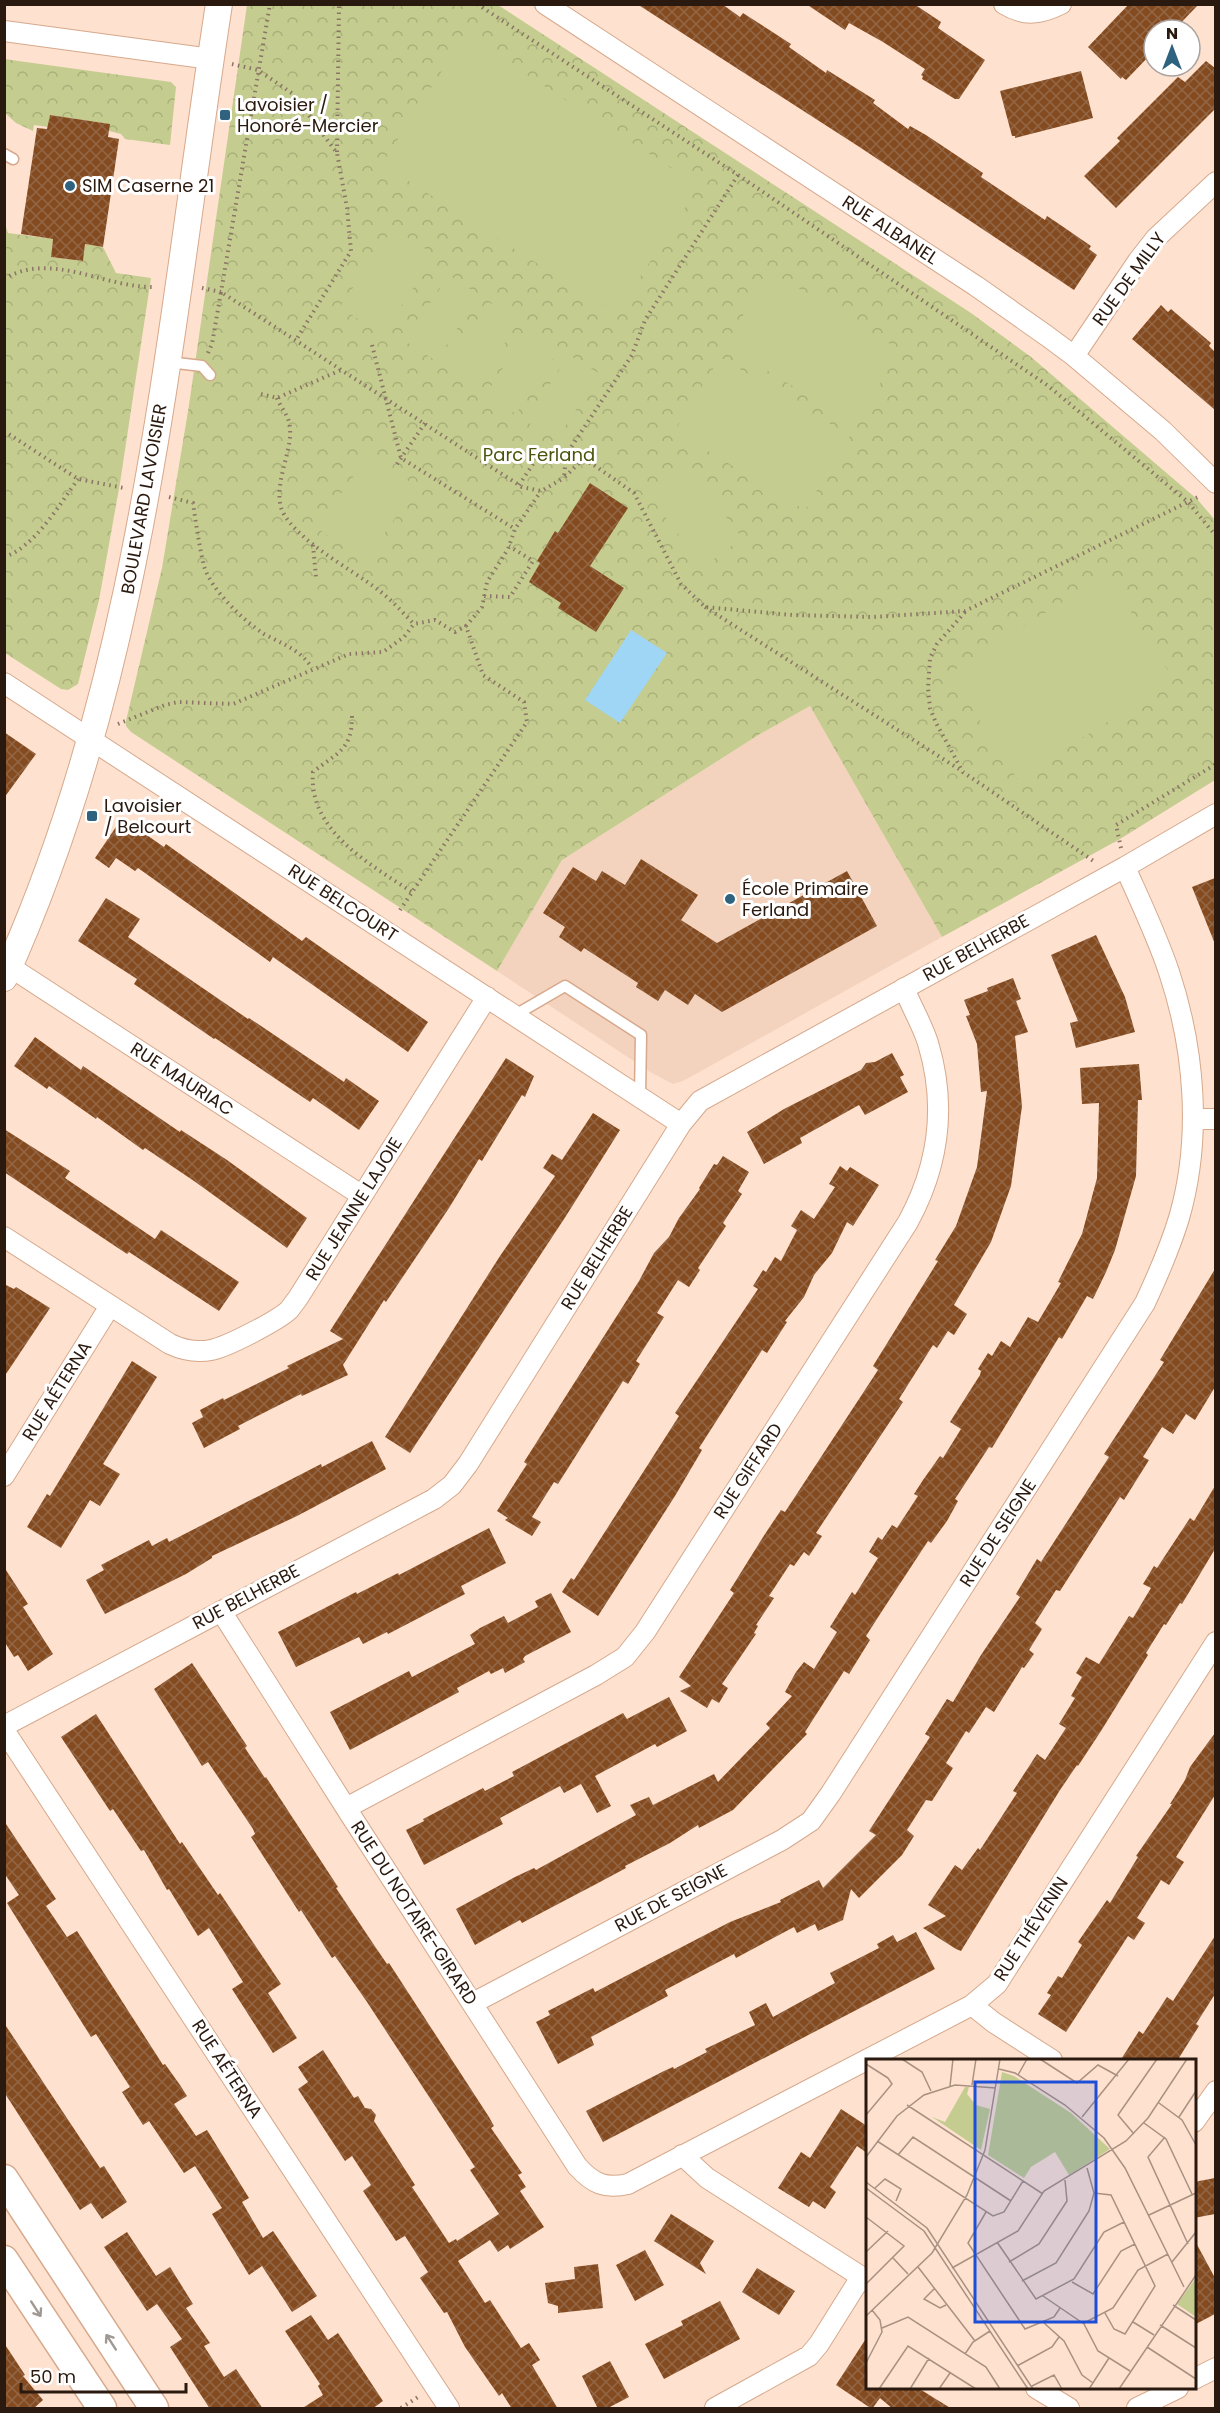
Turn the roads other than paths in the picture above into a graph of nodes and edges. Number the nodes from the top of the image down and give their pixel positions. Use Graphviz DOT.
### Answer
graph roads {
  1 [pos="219,4"];
  2 [pos="545,4"];
  3 [pos="1004,4"];
  4 [pos="1061,4"];
  5 [pos="4,31"];
  6 [pos="211,59"];
  7 [pos="1215,182"];
  8 [pos="1074,356"];
  9 [pos="168,362"];
  10 [pos="210,375"];
  11 [pos="1215,483"];
  12 [pos="4,683"];
  13 [pos="92,740"];
  14 [pos="1215,814"];
  15 [pos="1118,871"];
  16 [pos="6,969"];
  17 [pos="904,987"];
  18 [pos="488,997"];
  19 [pos="515,1015"];
  20 [pos="640,1097"];
  21 [pos="1194,1119"];
  22 [pos="1215,1119"];
  23 [pos="681,1124"];
  24 [pos="361,1195"];
  25 [pos="4,1237"];
  26 [pos="110,1306"];
  27 [pos="4,1476"];
  28 [pos="221,1611"];
  29 [pos="1215,1642"];
  30 [pos="4,1728"];
  31 [pos="346,1808"];
  32 [pos="473,2003"];
  33 [pos="972,2005"];
  34 [pos="868,2059"];
  35 [pos="1049,2059"];
  36 [pos="866,2060"];
  37 [pos="1215,2091"];
  38 [pos="1196,2119"];
  39 [pos="682,2155"];
  40 [pos="4,2179"];
  41 [pos="628,2184"];
  42 [pos="4,2260"];
  43 [pos="864,2279"];
  44 [pos="1215,2368"];
  45 [pos="1196,2378"];
  46 [pos="1038,2389"];
  47 [pos="1176,2389"];
  48 [pos="102,2409"];
  49 [pos="154,2409"];
  50 [pos="449,2409"];
  51 [pos="716,2409"];
  52 [pos="1069,2409"];
  53 [pos="1137,2409"];
  1 -- 6 [label="street, BOULEVARD LAVOISIER"];
  2 -- 8 [label="street, RUE ALBANEL"];
  3 -- 4 [label="street"];
  5 -- 6 [label="street"];
  6 -- 9 [label="street, BOULEVARD LAVOISIER"];
  7 -- 8 [label="street, RUE DE MILLY"];
  8 -- 11 [label="street, RUE ALBANEL"];
  9 -- 10 [label="lane"];
  9 -- 13 [label="street, BOULEVARD LAVOISIER"];
  12 -- 13 [label="street, RUE BELCOURT"];
  13 -- 16 [label="street, BOULEVARD LAVOISIER"];
  13 -- 18 [label="street, RUE BELCOURT"];
  14 -- 15 [label="street, RUE BELHERBE"];
  15 -- 17 [label="street, RUE BELHERBE"];
  15 -- 21 [label="street, RUE DE SEIGNE"];
  16 -- 24 [label="street, RUE MAURIAC"];
  17 -- 23 [label="street, RUE BELHERBE"];
  17 -- 31 [label="street, RUE GIFFARD"];
  18 -- 19 [label="street, RUE BELCOURT"];
  18 -- 24 [label="street, RUE JEANNE LAJOIE"];
  19 -- 20 [label="street, RUE BELCOURT"];
  19 -- 20 [label="lane"];
  20 -- 23 [label="street, RUE BELCOURT"];
  21 -- 22 [label="street"];
  21 -- 32 [label="street, RUE DE SEIGNE"];
  23 -- 28 [label="street, RUE BELHERBE"];
  24 -- 26 [label="street, RUE JEANNE LAJOIE"];
  25 -- 26 [label="street"];
  26 -- 27 [label="street, RUE AÉTERNA"];
  28 -- 30 [label="street, RUE BELHERBE"];
  28 -- 31 [label="street, RUE DU NOTAIRE-GIRARD"];
  29 -- 33 [label="street, RUE THÉVENIN"];
  30 -- 50 [label="street, RUE AÉTERNA"];
  31 -- 32 [label="street, RUE DU NOTAIRE-GIRARD"];
  32 -- 41 [label="street, RUE DU NOTAIRE-GIRARD"];
  33 -- 34 [label="street, RUE THÉVENIN"];
  33 -- 35 [label="street"];
  36 -- 39 [label="street, RUE THÉVENIN"];
  37 -- 38 [label="street"];
  39 -- 41 [label="street, RUE THÉVENIN"];
  39 -- 43 [label="street"];
  49 -- 40 [label="main road, one-way"];
  42 -- 48 [label="main road, one-way"];
  43 -- 51 [label="street"];
  44 -- 45 [label="street"];
  46 -- 52 [label="street"];
  47 -- 53 [label="street"];
}
